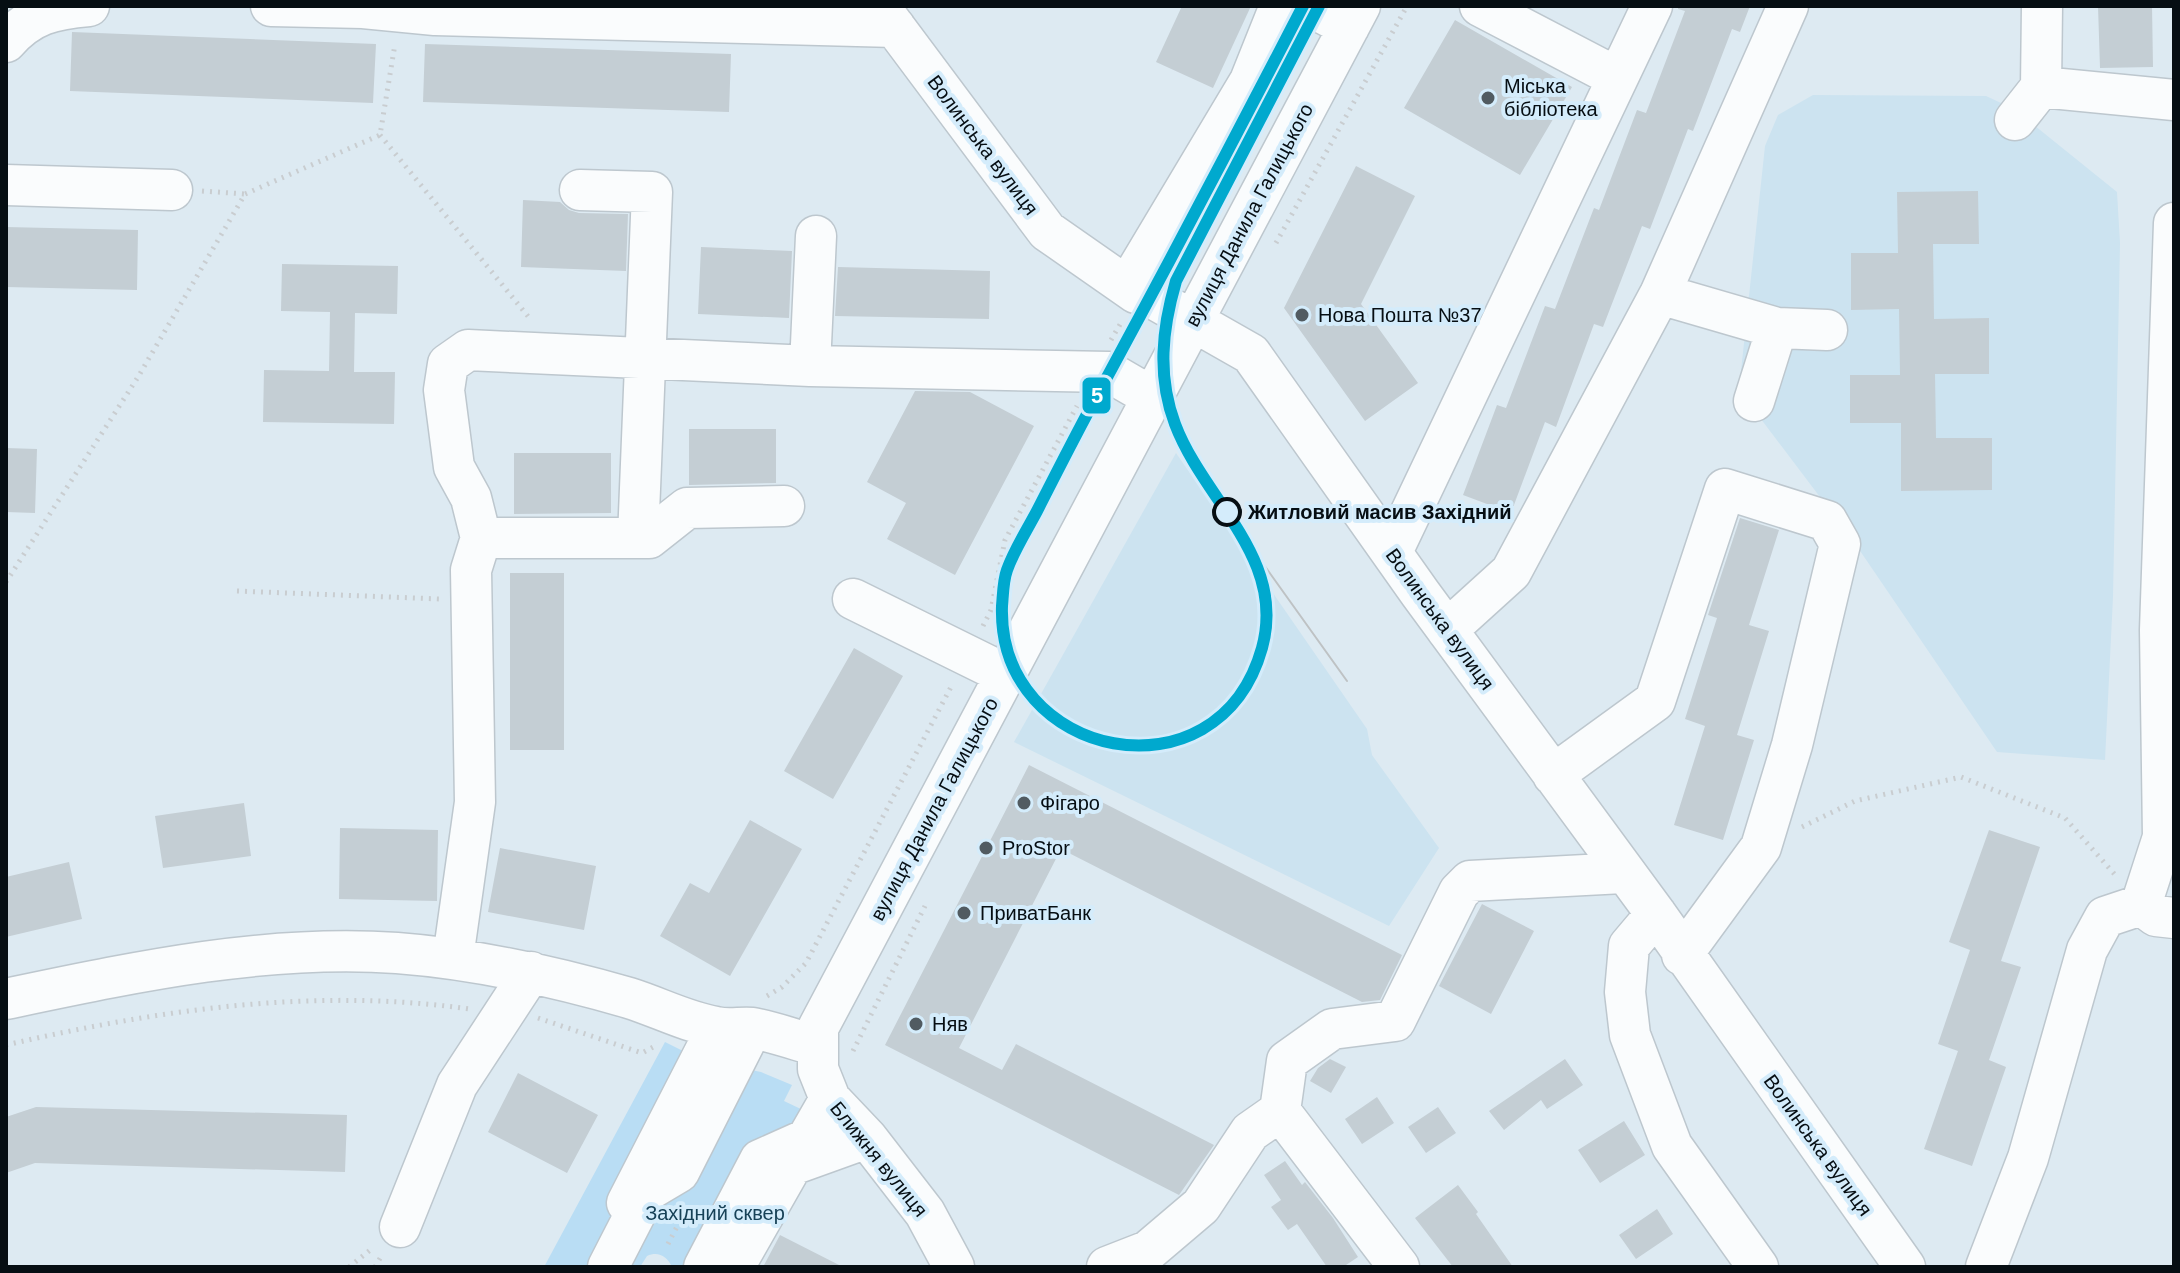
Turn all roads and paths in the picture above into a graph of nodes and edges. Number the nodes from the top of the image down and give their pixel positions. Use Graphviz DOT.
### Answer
graph roads {
  1 [pos="89,6"];
  2 [pos="271,6"];
  3 [pos="1280,6"];
  4 [pos="1309,6"];
  5 [pos="1407,6"];
  6 [pos="1480,6"];
  7 [pos="1652,6"];
  8 [pos="1788,6"];
  9 [pos="2042,6"];
  10 [pos="435,15"];
  11 [pos="887,17"];
  12 [pos="1355,17"];
  13 [pos="11,25"];
  14 [pos="1616,77"];
  15 [pos="2041,87"];
  16 [pos="2174,100"];
  17 [pos="2015,120"];
  18 [pos="380,135"];
  19 [pos="6,185"];
  20 [pos="172,190"];
  21 [pos="580,190"];
  22 [pos="2174,223"];
  23 [pos="816,236"];
  24 [pos="1270,255"];
  25 [pos="1132,289"];
  26 [pos="1660,294"];
  27 [pos="1192,321"];
  28 [pos="1777,328"];
  29 [pos="1827,330"];
  30 [pos="559,354"];
  31 [pos="645,359"];
  32 [pos="810,366"];
  33 [pos="1095,371"];
  34 [pos="1152,397"];
  35 [pos="1754,401"];
  36 [pos="784,506"];
  37 [pos="481,538"];
  38 [pos="638,538"];
  39 [pos="1392,552"];
  40 [pos="6,582"];
  41 [pos="237,591"];
  42 [pos="853,599"];
  43 [pos="473,601"];
  44 [pos="1447,630"];
  45 [pos="967,655"];
  46 [pos="1005,674"];
  47 [pos="1553,775"];
  48 [pos="1761,847"];
  49 [pos="1623,873"];
  50 [pos="2158,912"];
  51 [pos="1656,914"];
  52 [pos="1682,955"];
  53 [pos="453,958"];
  54 [pos="531,972"];
  55 [pos="6,999"];
  56 [pos="504,1014"];
  57 [pos="733,1019"];
  58 [pos="6,1045"];
  59 [pos="817,1046"];
  60 [pos="830,1099"];
  61 [pos="1280,1111"];
  62 [pos="867,1138"];
  63 [pos="400,1227"];
  64 [pos="594,1267"];
  65 [pos="608,1267"];
  66 [pos="704,1267"];
  67 [pos="734,1267"];
  68 [pos="954,1267"];
  69 [pos="1107,1267"];
  70 [pos="1399,1267"];
  71 [pos="1758,1267"];
  72 [pos="1905,1267"];
  73 [pos="1986,1267"];
  1 -- 13 [label="street"];
  2 -- 10 [label="street"];
  3 -- 25 [label="street"];
  4 -- 12 [label="street"];
  5 -- 24 [label="path"];
  6 -- 14 [label="street"];
  7 -- 14 [label="street"];
  8 -- 26 [label="street"];
  9 -- 15 [label="street"];
  10 -- 11 [label="street"];
  10 -- 18 [label="path"];
  11 -- 25 [label="street, Волинська вулиця"];
  12 -- 27 [label="street, вулиця Данила Галицького"];
  14 -- 39 [label="street"];
  15 -- 16 [label="street"];
  15 -- 17 [label="street"];
  18 -- 30 [label="path"];
  18 -- 40 [label="path"];
  19 -- 20 [label="street"];
  21 -- 31 [label="street"];
  22 -- 50 [label="street"];
  23 -- 32 [label="street"];
  25 -- 27 [label="street, Волинська вулиця"];
  25 -- 33 [label="path"];
  26 -- 28 [label="street"];
  26 -- 44 [label="street"];
  27 -- 34 [label="street, вулиця Данила Галицького"];
  27 -- 39 [label="street, Волинська вулиця"];
  28 -- 29 [label="street"];
  28 -- 35 [label="street"];
  30 -- 31 [label="street"];
  30 -- 37 [label="street"];
  31 -- 32 [label="street"];
  31 -- 38 [label="street"];
  32 -- 33 [label="street"];
  33 -- 34 [label="street"];
  33 -- 45 [label="path"];
  34 -- 46 [label="street, вулиця Данила Галицького"];
  36 -- 38 [label="street"];
  37 -- 38 [label="street"];
  37 -- 43 [label="street"];
  39 -- 44 [label="street, Волинська вулиця"];
  41 -- 43 [label="path"];
  42 -- 45 [label="street"];
  43 -- 53 [label="street"];
  44 -- 47 [label="street, Волинська вулиця"];
  45 -- 46 [label="street"];
  45 -- 57 [label="path"];
  46 -- 59 [label="street, вулиця Данила Галицького"];
  47 -- 48 [label="street"];
  47 -- 49 [label="street, Волинська вулиця"];
  48 -- 50 [label="path"];
  48 -- 52 [label="street"];
  49 -- 51 [label="street, Волинська вулиця"];
  49 -- 61 [label="street"];
  50 -- 73 [label="street"];
  51 -- 52 [label="street, Волинська вулиця"];
  51 -- 71 [label="street"];
  52 -- 72 [label="street, Волинська вулиця"];
  53 -- 54 [label="street"];
  53 -- 55 [label="street"];
  54 -- 56 [label="street"];
  54 -- 57 [label="street"];
  56 -- 57 [label="path"];
  56 -- 58 [label="path"];
  56 -- 63 [label="street"];
  57 -- 59 [label="street"];
  57 -- 64 [label="street"];
  57 -- 65 [label="street"];
  59 -- 60 [label="street, Ближня вулиця"];
  60 -- 62 [label="street, Ближня вулиця"];
  60 -- 66 [label="street"];
  61 -- 69 [label="street"];
  61 -- 70 [label="street"];
  62 -- 67 [label="street"];
  62 -- 68 [label="street, Ближня вулиця"];
}
